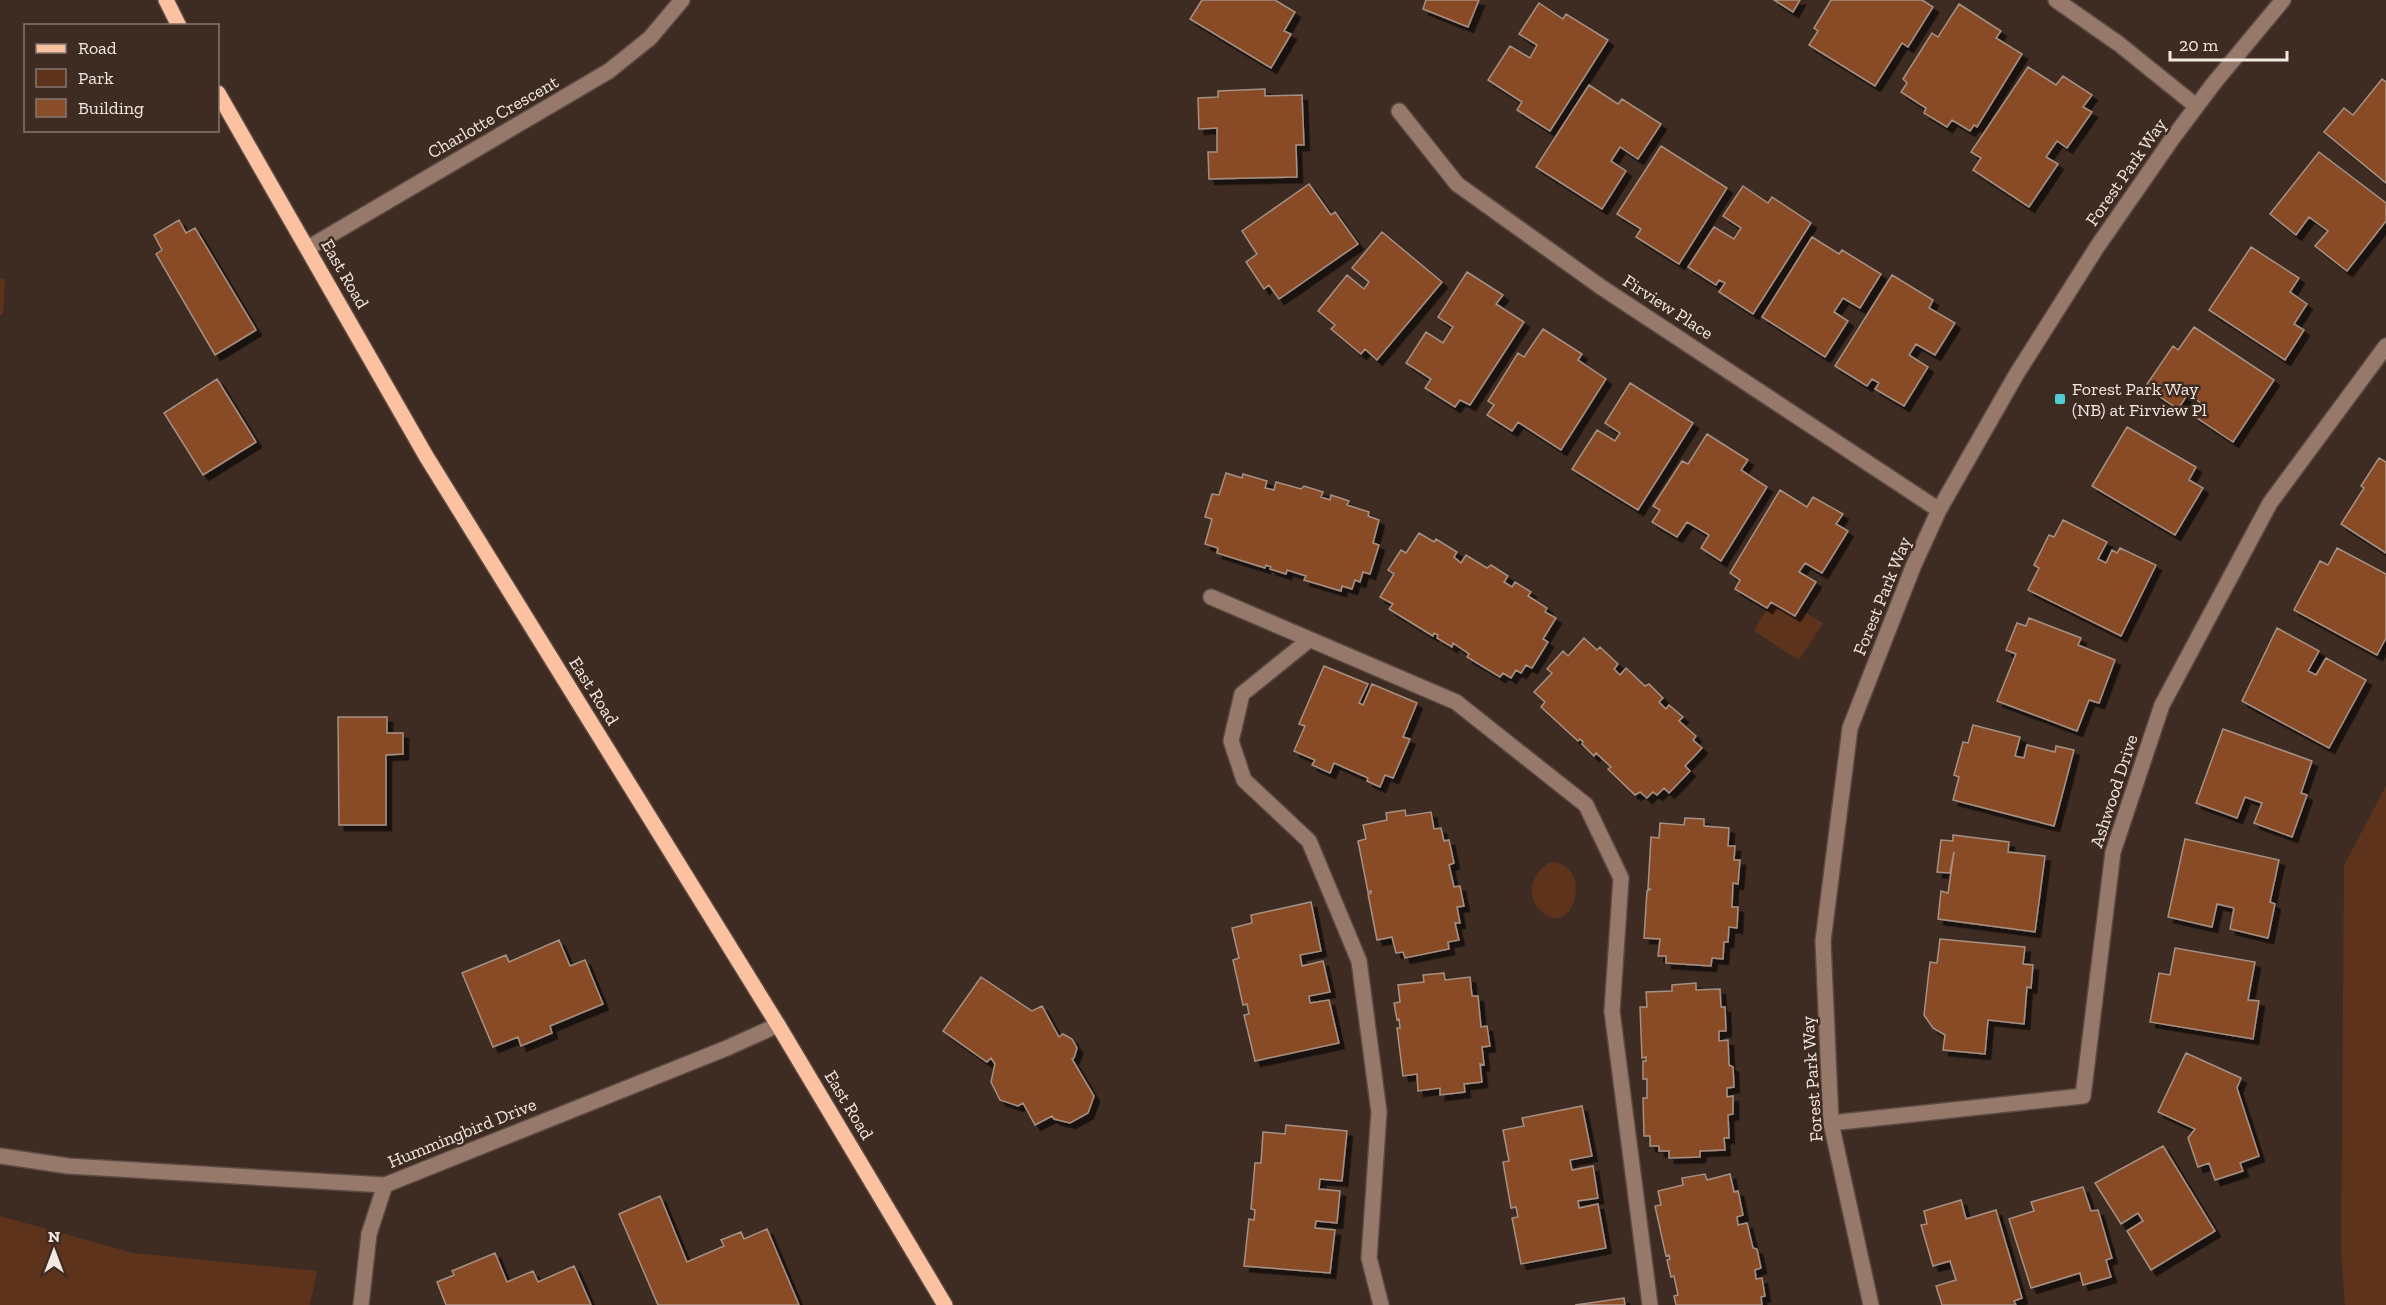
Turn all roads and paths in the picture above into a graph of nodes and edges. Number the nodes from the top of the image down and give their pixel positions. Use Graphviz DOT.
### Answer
graph roads {
  1 [pos="165,0"];
  2 [pos="682,0"];
  3 [pos="2056,0"];
  4 [pos="2283,0"];
  5 [pos="178,24"];
  6 [pos="219,95"];
  7 [pos="2196,106"];
  8 [pos="1399,111"];
  9 [pos="308,248"];
  10 [pos="2386,346"];
  11 [pos="1939,510"];
  12 [pos="1211,597"];
  13 [pos="1309,640"];
  14 [pos="778,1025"];
  15 [pos="1832,1124"];
  16 [pos="0,1156"];
  17 [pos="385,1185"];
  18 [pos="361,1305"];
  19 [pos="945,1305"];
  20 [pos="1380,1305"];
  21 [pos="1650,1305"];
  22 [pos="1871,1305"];
  1 -- 5 [label="main road"];
  2 -- 9 [label="street, Charlotte Crescent"];
  3 -- 7 [label="street"];
  4 -- 7 [label="street, Forest Park Way"];
  6 -- 9 [label="main road, East Road"];
  7 -- 11 [label="street, Forest Park Way"];
  8 -- 11 [label="street, Firview Place"];
  9 -- 14 [label="main road, East Road"];
  10 -- 15 [label="street, Ashwood Drive"];
  11 -- 15 [label="street, Forest Park Way"];
  12 -- 13 [label="street"];
  13 -- 20 [label="street"];
  13 -- 21 [label="street"];
  14 -- 17 [label="street, Hummingbird Drive"];
  14 -- 19 [label="main road, East Road"];
  15 -- 22 [label="street, Forest Park Way"];
  16 -- 17 [label="street, Hummingbird Drive"];
  17 -- 18 [label="street"];
}
